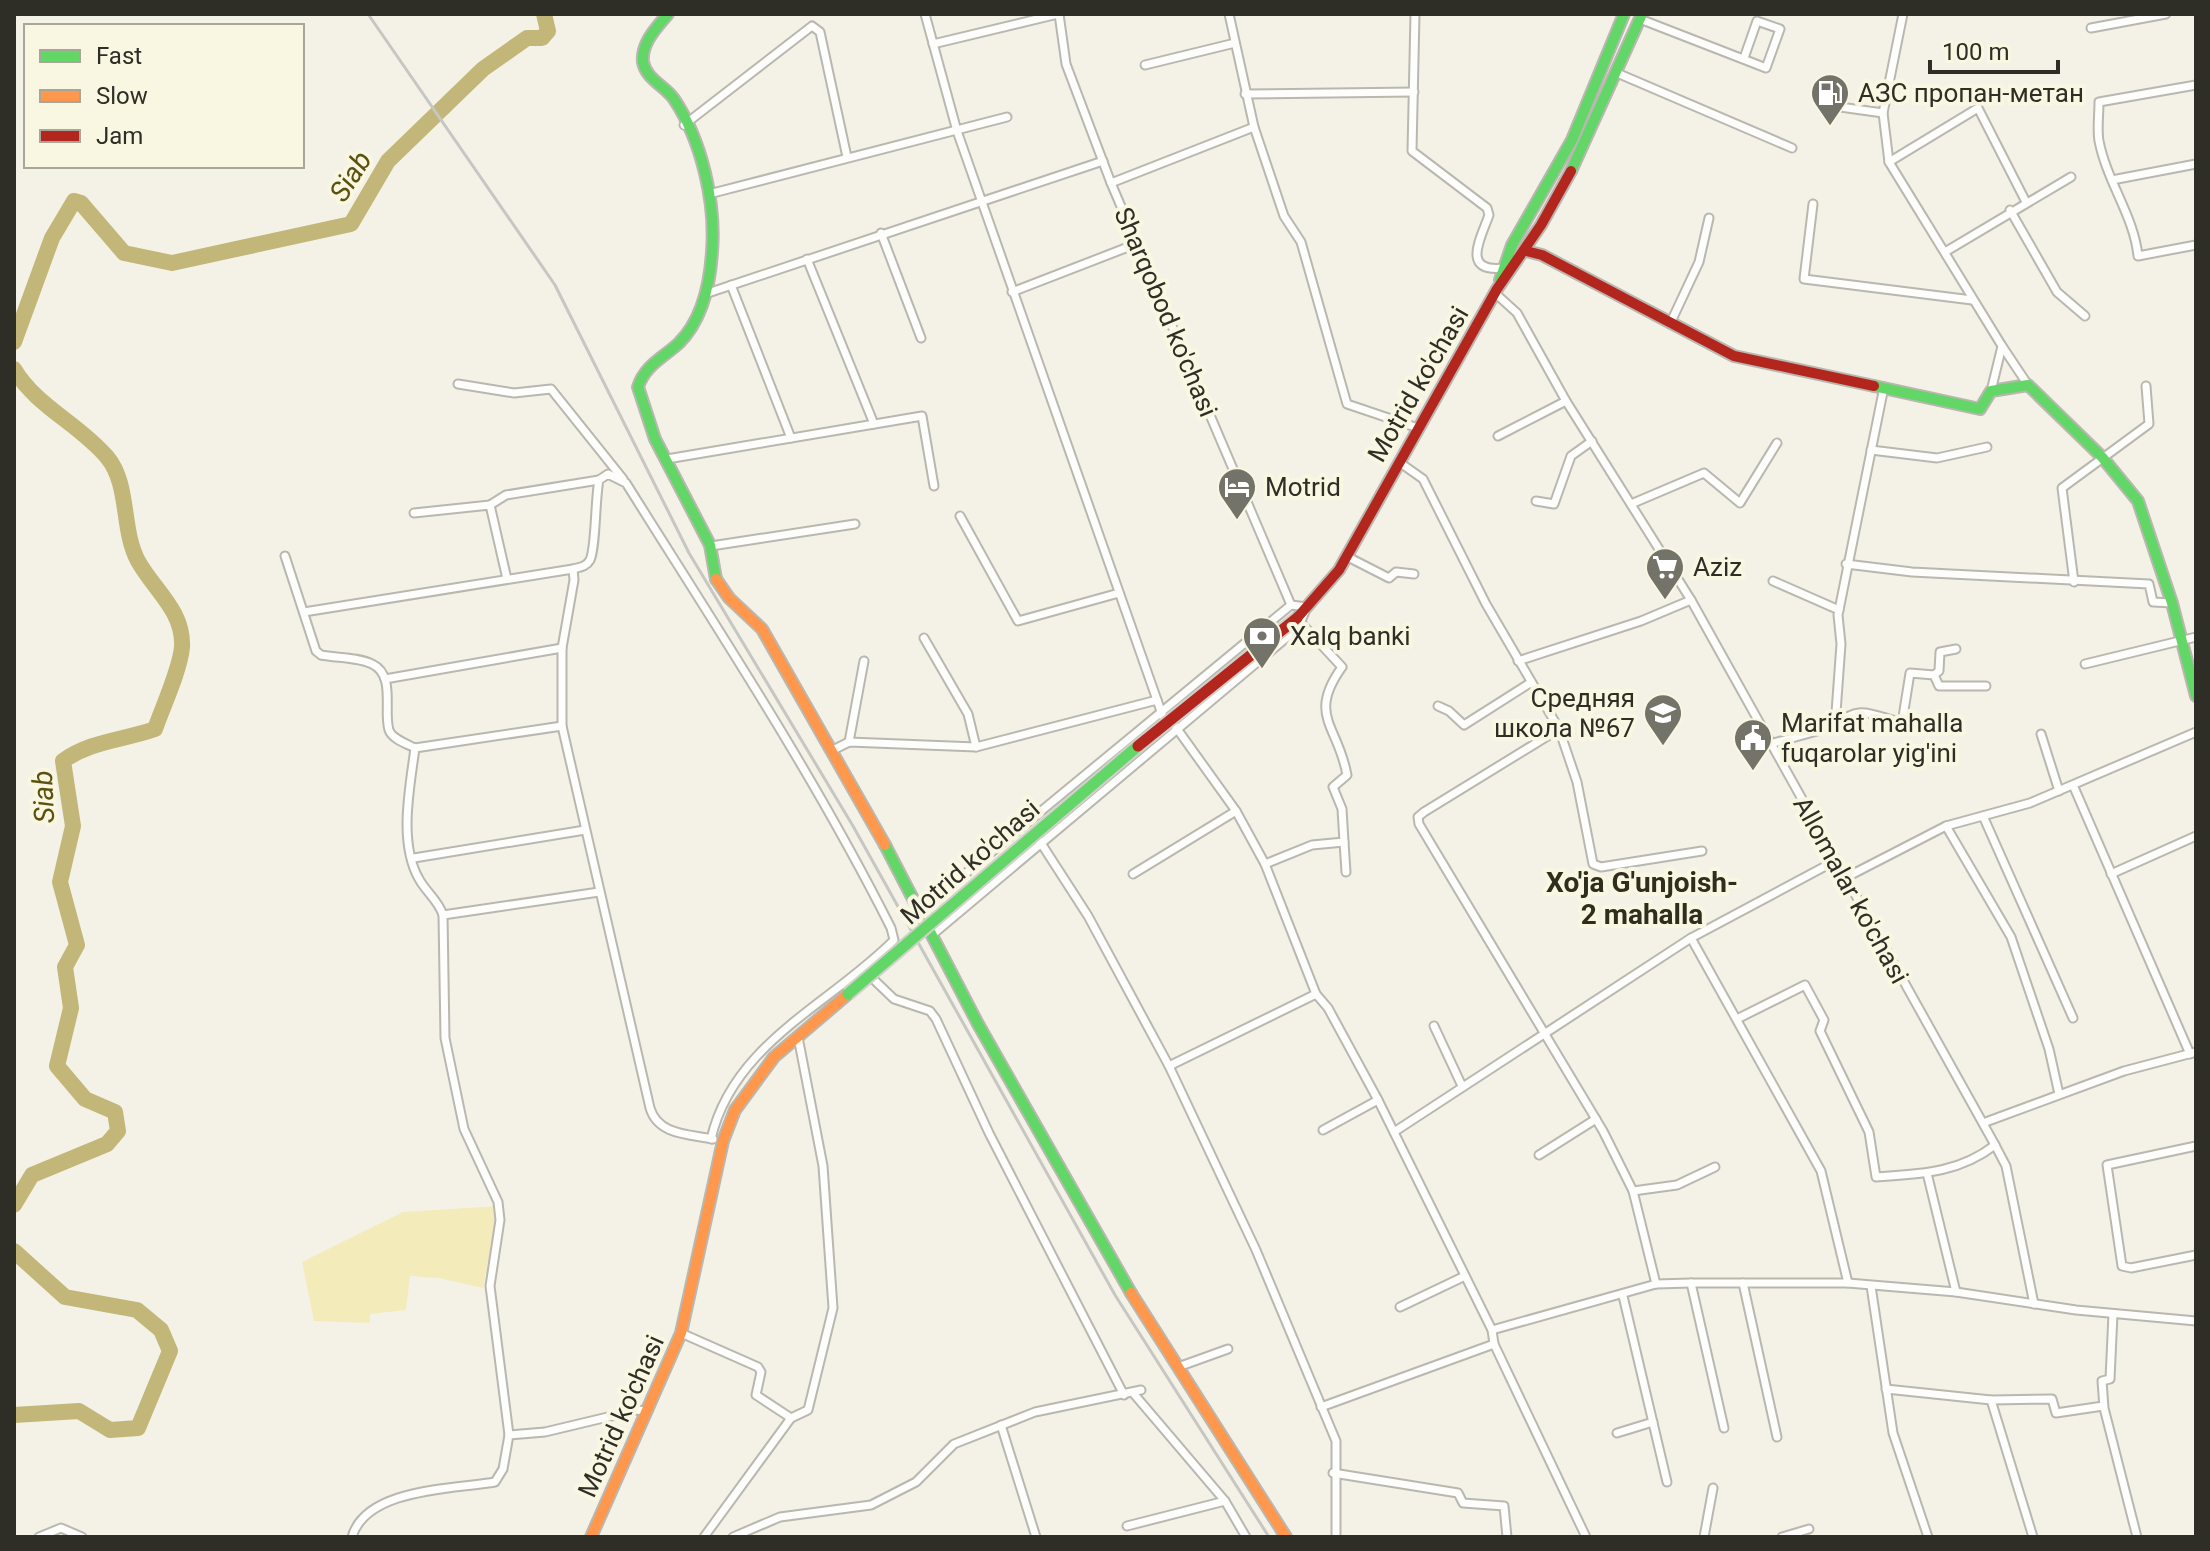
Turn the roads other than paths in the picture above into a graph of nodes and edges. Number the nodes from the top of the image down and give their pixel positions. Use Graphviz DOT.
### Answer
graph roads {
  1 [pos="668,14"];
  2 [pos="925,14"];
  3 [pos="1058,14"];
  4 [pos="1229,14"];
  5 [pos="1415,14"];
  6 [pos="1624,14"];
  7 [pos="1903,14"];
  8 [pos="2166,14"];
  9 [pos="1641,16"];
  10 [pos="2091,28"];
  11 [pos="1235,43"];
  12 [pos="933,44"];
  13 [pos="1744,58"];
  14 [pos="1145,65"];
  15 [pos="1617,73"];
  16 [pos="2196,85"];
  17 [pos="1414,92"];
  18 [pos="1245,94"];
  19 [pos="1833,106"];
  20 [pos="1883,113"];
  21 [pos="1007,117"];
  22 [pos="684,125"];
  23 [pos="1254,127"];
  24 [pos="957,131"];
  25 [pos="1792,148"];
  26 [pos="847,157"];
  27 [pos="1103,161"];
  28 [pos="1889,162"];
  29 [pos="2196,164"];
  30 [pos="2071,177"];
  31 [pos="2112,180"];
  32 [pos="1111,183"];
  33 [pos="709,194"];
  34 [pos="2026,202"];
  35 [pos="982,204"];
  36 [pos="1813,204"];
  37 [pos="2010,210"];
  38 [pos="1709,218"];
  39 [pos="881,233"];
  40 [pos="1136,244"];
  41 [pos="2196,245"];
  42 [pos="1526,251"];
  43 [pos="1945,252"];
  44 [pos="807,259"];
  45 [pos="1504,268"];
  46 [pos="731,285"];
  47 [pos="1496,291"];
  48 [pos="1012,292"];
  49 [pos="705,294"];
  50 [pos="1972,300"];
  51 [pos="2085,316"];
  52 [pos="1670,324"];
  53 [pos="921,338"];
  54 [pos="2002,346"];
  55 [pos="458,384"];
  56 [pos="2028,385"];
  57 [pos="2146,386"];
  58 [pos="1884,387"];
  59 [pos="1991,391"];
  60 [pos="1566,401"];
  61 [pos="874,424"];
  62 [pos="1418,428"];
  63 [pos="1498,436"];
  64 [pos="791,438"];
  65 [pos="1592,441"];
  66 [pos="1777,443"];
  67 [pos="1987,447"];
  68 [pos="1871,450"];
  69 [pos="2102,457"];
  70 [pos="667,459"];
  71 [pos="1399,462"];
  72 [pos="599,480"];
  73 [pos="626,483"];
  74 [pos="934,486"];
  75 [pos="1536,501"];
  76 [pos="1631,504"];
  77 [pos="490,505"];
  78 [pos="414,513"];
  79 [pos="960,516"];
  80 [pos="855,524"];
  81 [pos="711,546"];
  82 [pos="285,556"];
  83 [pos="1346,556"];
  84 [pos="1846,564"];
  85 [pos="573,569"];
  86 [pos="1414,574"];
  87 [pos="507,579"];
  88 [pos="1773,581"];
  89 [pos="2074,582"];
  90 [pos="1119,593"];
  91 [pos="1691,600"];
  92 [pos="2172,603"];
  93 [pos="1291,605"];
  94 [pos="1307,607"];
  95 [pos="1839,610"];
  96 [pos="304,612"];
  97 [pos="1299,621"];
  98 [pos="2196,637"];
  99 [pos="924,638"];
  100 [pos="2183,641"];
  101 [pos="562,648"];
  102 [pos="1956,649"];
  103 [pos="864,661"];
  104 [pos="1518,661"];
  105 [pos="2085,664"];
  106 [pos="1934,675"];
  107 [pos="385,679"];
  108 [pos="1530,683"];
  109 [pos="1986,686"];
  110 [pos="2196,696"];
  111 [pos="1157,700"];
  112 [pos="1438,706"];
  113 [pos="1166,718"];
  114 [pos="562,726"];
  115 [pos="1835,726"];
  116 [pos="1144,728"];
  117 [pos="1559,729"];
  118 [pos="1178,730"];
  119 [pos="2196,732"];
  120 [pos="2041,734"];
  121 [pos="849,742"];
  122 [pos="1770,744"];
  123 [pos="976,747"];
  124 [pos="1156,747"];
  125 [pos="415,748"];
  126 [pos="831,751"];
  127 [pos="2073,785"];
  128 [pos="2059,791"];
  129 [pos="1236,811"];
  130 [pos="1983,816"];
  131 [pos="1946,826"];
  132 [pos="585,830"];
  133 [pos="2196,836"];
  134 [pos="1038,838"];
  135 [pos="1344,842"];
  136 [pos="1702,851"];
  137 [pos="414,858"];
  138 [pos="1835,861"];
  139 [pos="1265,864"];
  140 [pos="1346,872"];
  141 [pos="1133,874"];
  142 [pos="2111,874"];
  143 [pos="1843,879"];
  144 [pos="599,892"];
  145 [pos="920,911"];
  146 [pos="443,915"];
  147 [pos="931,935"];
  148 [pos="1691,938"];
  149 [pos="870,976"];
  150 [pos="1316,994"];
  151 [pos="2073,1018"];
  152 [pos="1737,1019"];
  153 [pos="1434,1026"];
  154 [pos="1542,1033"];
  155 [pos="798,1037"];
  156 [pos="2193,1053"];
  157 [pos="1169,1066"];
  158 [pos="1462,1086"];
  159 [pos="2059,1094"];
  160 [pos="1378,1100"];
  161 [pos="1596,1119"];
  162 [pos="1983,1123"];
  163 [pos="1323,1130"];
  164 [pos="1394,1132"];
  165 [pos="717,1140"];
  166 [pos="1995,1145"];
  167 [pos="2196,1146"];
  168 [pos="1539,1155"];
  169 [pos="1715,1167"];
  170 [pos="1927,1173"];
  171 [pos="1633,1191"];
  172 [pos="2196,1255"];
  173 [pos="1465,1276"];
  174 [pos="1691,1283"];
  175 [pos="1743,1283"];
  176 [pos="1848,1283"];
  177 [pos="1656,1284"];
  178 [pos="1871,1286"];
  179 [pos="1956,1292"];
  180 [pos="1623,1296"];
  181 [pos="2034,1304"];
  182 [pos="1400,1307"];
  183 [pos="2113,1314"];
  184 [pos="2196,1321"];
  185 [pos="1492,1330"];
  186 [pos="681,1333"];
  187 [pos="1494,1344"];
  188 [pos="1228,1349"];
  189 [pos="1178,1367"];
  190 [pos="1886,1389"];
  191 [pos="1124,1395"];
  192 [pos="1991,1400"];
  193 [pos="2103,1406"];
  194 [pos="1321,1407"];
  195 [pos="648,1411"];
  196 [pos="791,1418"];
  197 [pos="1653,1422"];
  198 [pos="1001,1425"];
  199 [pos="1724,1428"];
  200 [pos="1617,1433"];
  201 [pos="509,1435"];
  202 [pos="1777,1437"];
  203 [pos="1333,1473"];
  204 [pos="1667,1482"];
  205 [pos="1713,1488"];
  206 [pos="1225,1501"];
  207 [pos="1127,1526"];
  208 [pos="1809,1529"];
  209 [pos="39,1537"];
  210 [pos="82,1537"];
  211 [pos="352,1537"];
  212 [pos="591,1537"];
  213 [pos="704,1537"];
  214 [pos="733,1537"];
  215 [pos="1036,1537"];
  216 [pos="1246,1537"];
  217 [pos="1286,1537"];
  218 [pos="1336,1537"];
  219 [pos="1507,1537"];
  220 [pos="1586,1537"];
  221 [pos="1704,1537"];
  222 [pos="1782,1537"];
  223 [pos="1928,1537"];
  224 [pos="2033,1537"];
  225 [pos="2137,1537"];
  1 -- 22 [label="street"];
  2 -- 12 [label="street"];
  3 -- 12 [label="street"];
  3 -- 27 [label="street, Sharqobod ko'chasi"];
  4 -- 11 [label="street"];
  5 -- 17 [label="street"];
  6 -- 45 [label="street, Motrid ko'chasi"];
  7 -- 20 [label="street"];
  8 -- 10 [label="street"];
  9 -- 13 [label="street"];
  9 -- 15 [label="street, Motrid ko'chasi"];
  11 -- 14 [label="street"];
  11 -- 18 [label="street"];
  12 -- 24 [label="street"];
  13 -- 13 [label="street"];
  15 -- 25 [label="street"];
  15 -- 42 [label="street, Motrid ko'chasi"];
  16 -- 31 [label="street"];
  17 -- 18 [label="street"];
  17 -- 45 [label="street"];
  18 -- 23 [label="street"];
  19 -- 20 [label="street"];
  20 -- 28 [label="street"];
  21 -- 24 [label="street"];
  22 -- 26 [label="street"];
  22 -- 33 [label="street"];
  23 -- 32 [label="street"];
  23 -- 62 [label="street"];
  24 -- 26 [label="street"];
  24 -- 35 [label="street"];
  26 -- 33 [label="street"];
  27 -- 32 [label="street, Sharqobod ko'chasi"];
  27 -- 35 [label="street"];
  28 -- 34 [label="street"];
  28 -- 43 [label="street"];
  29 -- 31 [label="street"];
  30 -- 34 [label="street"];
  31 -- 41 [label="street"];
  32 -- 40 [label="street, Sharqobod ko'chasi"];
  33 -- 49 [label="street"];
  34 -- 37 [label="street"];
  35 -- 39 [label="street"];
  35 -- 48 [label="street"];
  36 -- 50 [label="street"];
  37 -- 43 [label="street"];
  37 -- 51 [label="street"];
  38 -- 52 [label="street"];
  39 -- 44 [label="street"];
  39 -- 53 [label="street"];
  40 -- 48 [label="street"];
  40 -- 93 [label="street, Sharqobod ko'chasi"];
  42 -- 47 [label="street, Motrid ko'chasi"];
  42 -- 52 [label="street"];
  43 -- 50 [label="street"];
  44 -- 46 [label="street"];
  44 -- 61 [label="street"];
  45 -- 47 [label="street, Motrid ko'chasi"];
  46 -- 49 [label="street"];
  46 -- 64 [label="street"];
  47 -- 60 [label="street, Allomalar ko'chasi"];
  47 -- 62 [label="street, Motrid ko'chasi"];
  48 -- 90 [label="street"];
  49 -- 70 [label="street"];
  50 -- 54 [label="street"];
  52 -- 58 [label="street"];
  54 -- 56 [label="street"];
  54 -- 59 [label="street"];
  55 -- 73 [label="street"];
  56 -- 59 [label="street"];
  56 -- 69 [label="street"];
  57 -- 69 [label="street"];
  58 -- 59 [label="street"];
  58 -- 68 [label="street"];
  60 -- 63 [label="street"];
  60 -- 65 [label="street, Allomalar ko'chasi"];
  61 -- 64 [label="street"];
  61 -- 74 [label="street"];
  62 -- 71 [label="street, Motrid ko'chasi"];
  64 -- 70 [label="street"];
  65 -- 75 [label="street"];
  65 -- 76 [label="street, Allomalar ko'chasi"];
  66 -- 76 [label="street"];
  67 -- 68 [label="street"];
  68 -- 84 [label="street"];
  69 -- 89 [label="street"];
  69 -- 92 [label="street"];
  70 -- 81 [label="street"];
  71 -- 83 [label="street, Motrid ko'chasi"];
  71 -- 104 [label="street"];
  72 -- 73 [label="street"];
  72 -- 77 [label="street"];
  72 -- 85 [label="street"];
  73 -- 165 [label="street"];
  76 -- 91 [label="street, Allomalar ko'chasi"];
  77 -- 78 [label="street"];
  77 -- 87 [label="street"];
  79 -- 90 [label="street"];
  80 -- 81 [label="street"];
  81 -- 126 [label="street"];
  82 -- 96 [label="street"];
  83 -- 86 [label="street"];
  83 -- 94 [label="street, Motrid ko'chasi"];
  84 -- 89 [label="street"];
  84 -- 95 [label="street"];
  85 -- 87 [label="street"];
  85 -- 101 [label="street"];
  87 -- 96 [label="street"];
  88 -- 95 [label="street"];
  89 -- 92 [label="street"];
  90 -- 111 [label="street"];
  91 -- 104 [label="street"];
  91 -- 122 [label="street, Allomalar ko'chasi"];
  92 -- 100 [label="street"];
  93 -- 94 [label="street"];
  93 -- 113 [label="street"];
  94 -- 97 [label="street, Motrid ko'chasi"];
  95 -- 115 [label="street"];
  96 -- 107 [label="street"];
  97 -- 113 [label="street, Motrid ko'chasi, bridge"];
  97 -- 118 [label="street"];
  97 -- 135 [label="street"];
  98 -- 100 [label="street"];
  99 -- 123 [label="street"];
  100 -- 105 [label="street"];
  100 -- 110 [label="street"];
  101 -- 107 [label="street"];
  101 -- 114 [label="street"];
  102 -- 106 [label="street"];
  103 -- 121 [label="street"];
  104 -- 108 [label="street"];
  106 -- 109 [label="street"];
  106 -- 115 [label="street"];
  107 -- 125 [label="street"];
  108 -- 112 [label="street"];
  108 -- 117 [label="street"];
  111 -- 113 [label="street"];
  111 -- 123 [label="street"];
  113 -- 116 [label="street"];
  113 -- 118 [label="street"];
  113 -- 134 [label="street, Motrid ko'chasi, bridge"];
  114 -- 125 [label="street"];
  114 -- 132 [label="street"];
  115 -- 122 [label="street"];
  116 -- 124 [label="street"];
  116 -- 145 [label="street"];
  117 -- 136 [label="street"];
  117 -- 154 [label="street"];
  118 -- 124 [label="street"];
  118 -- 129 [label="street"];
  119 -- 127 [label="street"];
  120 -- 128 [label="street"];
  121 -- 123 [label="street"];
  121 -- 126 [label="street"];
  122 -- 138 [label="street, Allomalar ko'chasi"];
  124 -- 134 [label="street"];
  125 -- 137 [label="street"];
  126 -- 145 [label="street"];
  127 -- 128 [label="street"];
  127 -- 142 [label="street"];
  128 -- 130 [label="street"];
  129 -- 139 [label="street"];
  129 -- 141 [label="street"];
  130 -- 131 [label="street"];
  130 -- 151 [label="street"];
  131 -- 143 [label="street"];
  131 -- 159 [label="street"];
  132 -- 137 [label="street"];
  132 -- 144 [label="street"];
  133 -- 142 [label="street"];
  134 -- 147 [label="street"];
  134 -- 149 [label="street, Motrid ko'chasi, bridge"];
  134 -- 157 [label="street"];
  135 -- 139 [label="street"];
  135 -- 140 [label="street"];
  137 -- 146 [label="street"];
  138 -- 143 [label="street, Allomalar ko'chasi"];
  138 -- 148 [label="street"];
  139 -- 150 [label="street"];
  142 -- 156 [label="street"];
  143 -- 162 [label="street, Allomalar ko'chasi"];
  144 -- 146 [label="street"];
  144 -- 165 [label="street"];
  145 -- 147 [label="street"];
  146 -- 201 [label="street"];
  147 -- 189 [label="street"];
  148 -- 152 [label="street"];
  148 -- 154 [label="street"];
  149 -- 155 [label="street, Motrid ko'chasi, bridge"];
  149 -- 191 [label="street"];
  150 -- 157 [label="street"];
  150 -- 160 [label="street"];
  152 -- 170 [label="street"];
  152 -- 176 [label="street"];
  153 -- 158 [label="street"];
  154 -- 158 [label="street"];
  154 -- 161 [label="street"];
  155 -- 165 [label="street, Motrid ko'chasi"];
  155 -- 196 [label="street"];
  156 -- 159 [label="street"];
  157 -- 194 [label="street"];
  158 -- 164 [label="street"];
  159 -- 162 [label="street"];
  160 -- 163 [label="street"];
  160 -- 164 [label="street"];
  161 -- 168 [label="street"];
  161 -- 171 [label="street"];
  162 -- 166 [label="street, Allomalar ko'chasi"];
  164 -- 173 [label="street"];
  165 -- 186 [label="street, Motrid ko'chasi"];
  166 -- 170 [label="street"];
  166 -- 181 [label="street, Allomalar ko'chasi"];
  167 -- 172 [label="street"];
  169 -- 171 [label="street"];
  170 -- 179 [label="street"];
  171 -- 177 [label="street"];
  173 -- 182 [label="street"];
  173 -- 185 [label="street"];
  174 -- 175 [label="street"];
  174 -- 177 [label="street"];
  174 -- 199 [label="street"];
  175 -- 176 [label="street"];
  175 -- 202 [label="street"];
  176 -- 178 [label="street"];
  177 -- 180 [label="street"];
  178 -- 179 [label="street"];
  178 -- 190 [label="street"];
  179 -- 181 [label="street"];
  180 -- 185 [label="street"];
  180 -- 197 [label="street"];
  181 -- 183 [label="street"];
  183 -- 184 [label="street"];
  183 -- 193 [label="street"];
  185 -- 187 [label="street"];
  186 -- 195 [label="street, Motrid ko'chasi"];
  186 -- 196 [label="street"];
  187 -- 194 [label="street"];
  187 -- 220 [label="street"];
  188 -- 189 [label="street"];
  189 -- 217 [label="street"];
  190 -- 192 [label="street"];
  190 -- 223 [label="street"];
  191 -- 198 [label="street"];
  191 -- 206 [label="street"];
  192 -- 193 [label="street"];
  192 -- 224 [label="street"];
  193 -- 225 [label="street"];
  194 -- 203 [label="street"];
  195 -- 201 [label="street"];
  195 -- 212 [label="street, Motrid ko'chasi"];
  196 -- 213 [label="street"];
  197 -- 200 [label="street"];
  197 -- 204 [label="street"];
  198 -- 214 [label="street"];
  198 -- 215 [label="street"];
  201 -- 211 [label="street"];
  203 -- 218 [label="street"];
  203 -- 219 [label="street"];
  205 -- 221 [label="street"];
  206 -- 207 [label="street"];
  206 -- 216 [label="street"];
  208 -- 222 [label="street"];
  209 -- 210 [label="street"];
}
